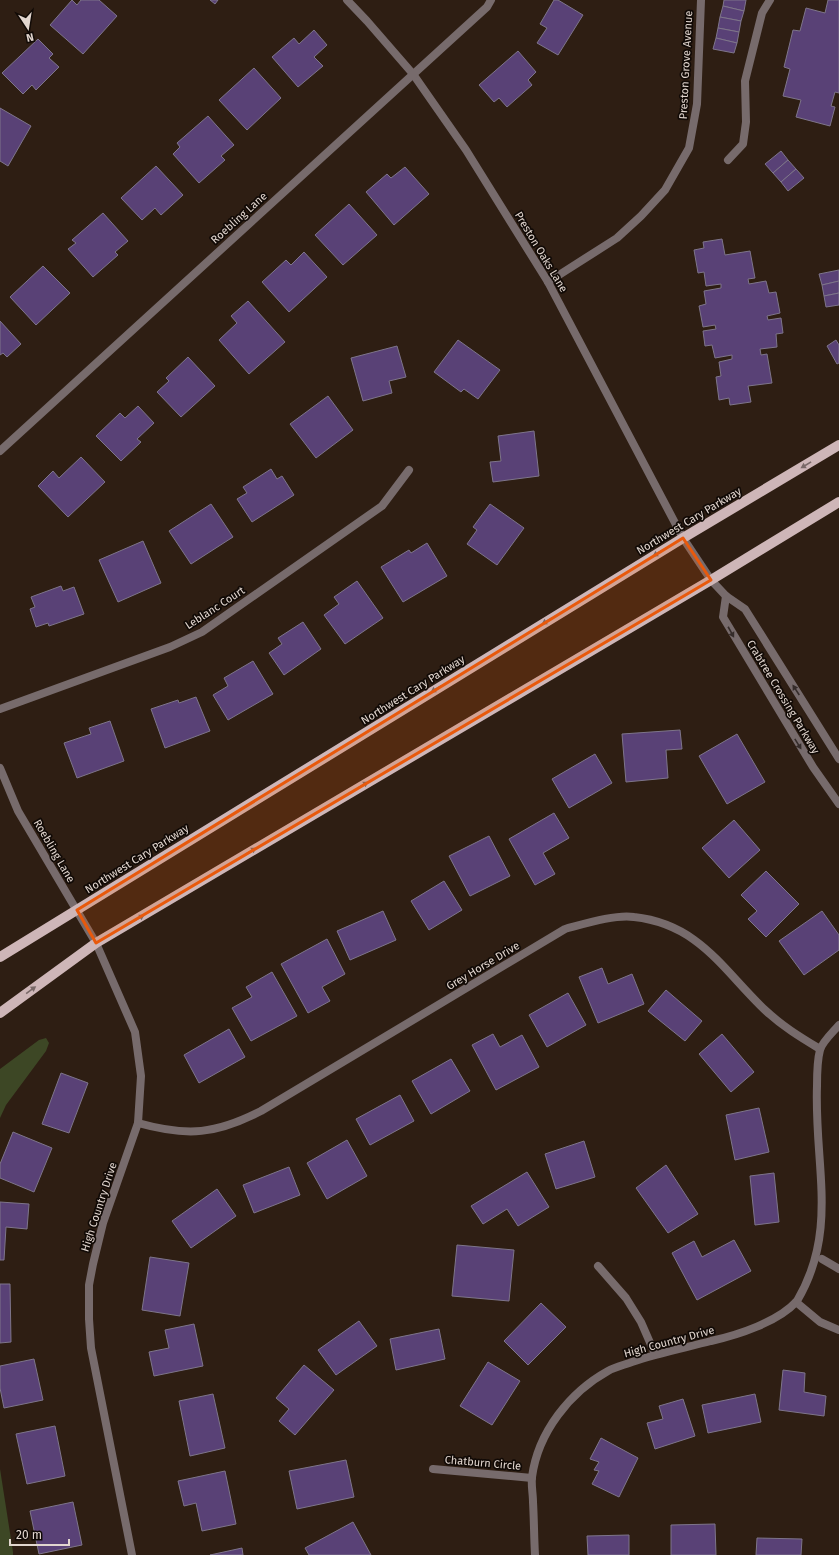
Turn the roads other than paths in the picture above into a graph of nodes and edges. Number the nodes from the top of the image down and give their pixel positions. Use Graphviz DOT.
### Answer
graph roads {
  1 [pos="347,0"];
  2 [pos="491,0"];
  3 [pos="701,0"];
  4 [pos="770,0"];
  5 [pos="413,74"];
  6 [pos="728,160"];
  7 [pos="548,282"];
  8 [pos="839,445"];
  9 [pos="0,451"];
  10 [pos="409,470"];
  11 [pos="839,502"];
  12 [pos="682,538"];
  13 [pos="711,580"];
  14 [pos="726,596"];
  15 [pos="0,709"];
  16 [pos="839,759"];
  17 [pos="0,768"];
  18 [pos="839,804"];
  19 [pos="77,910"];
  20 [pos="96,943"];
  21 [pos="0,957"];
  22 [pos="0,1013"];
  23 [pos="839,1025"];
  24 [pos="820,1049"];
  25 [pos="138,1123"];
  26 [pos="830,1212"];
  27 [pos="828,1238"];
  28 [pos="822,1259"];
  29 [pos="598,1266"];
  30 [pos="839,1269"];
  31 [pos="796,1302"];
  32 [pos="839,1330"];
  33 [pos="655,1354"];
  34 [pos="433,1469"];
  35 [pos="532,1478"];
  36 [pos="132,1555"];
  37 [pos="535,1555"];
  1 -- 5 [label="street, Preston Oaks Lane"];
  2 -- 5 [label="street, Roebling Lane"];
  3 -- 7 [label="street, Preston Grove Avenue"];
  4 -- 6 [label="street"];
  5 -- 7 [label="street, Preston Oaks Lane"];
  5 -- 9 [label="street, Roebling Lane"];
  7 -- 12 [label="street, Preston Oaks Lane"];
  8 -- 12 [label="main road, Northwest Cary Parkway, one-way"];
  10 -- 15 [label="street, Leblanc Court"];
  11 -- 13 [label="main road"];
  12 -- 13 [label="street, Crabtree Crossing Parkway"];
  12 -- 19 [label="main road, Northwest Cary Parkway, one-way"];
  13 -- 14 [label="street, Crabtree Crossing Parkway"];
  20 -- 13 [label="main road, one-way"];
  16 -- 14 [label="street, Crabtree Crossing Parkway, one-way"];
  14 -- 18 [label="street, Crabtree Crossing Parkway, one-way"];
  17 -- 19 [label="street, Roebling Lane"];
  19 -- 20 [label="street, Roebling Lane"];
  19 -- 21 [label="main road, Northwest Cary Parkway"];
  22 -- 20 [label="main road, one-way"];
  20 -- 25 [label="street, High Country Drive"];
  23 -- 24 [label="street"];
  24 -- 25 [label="street, Grey Horse Drive"];
  24 -- 26 [label="street"];
  25 -- 36 [label="street, High Country Drive"];
  27 -- 28 [label="street, High Country Drive"];
  28 -- 30 [label="street"];
  28 -- 31 [label="street, High Country Drive"];
  29 -- 33 [label="street"];
  31 -- 32 [label="street"];
  31 -- 33 [label="street, High Country Drive"];
  33 -- 35 [label="street, High Country Drive"];
  34 -- 35 [label="street, Chatburn Circle"];
  35 -- 37 [label="street, High Country Drive"];
}
